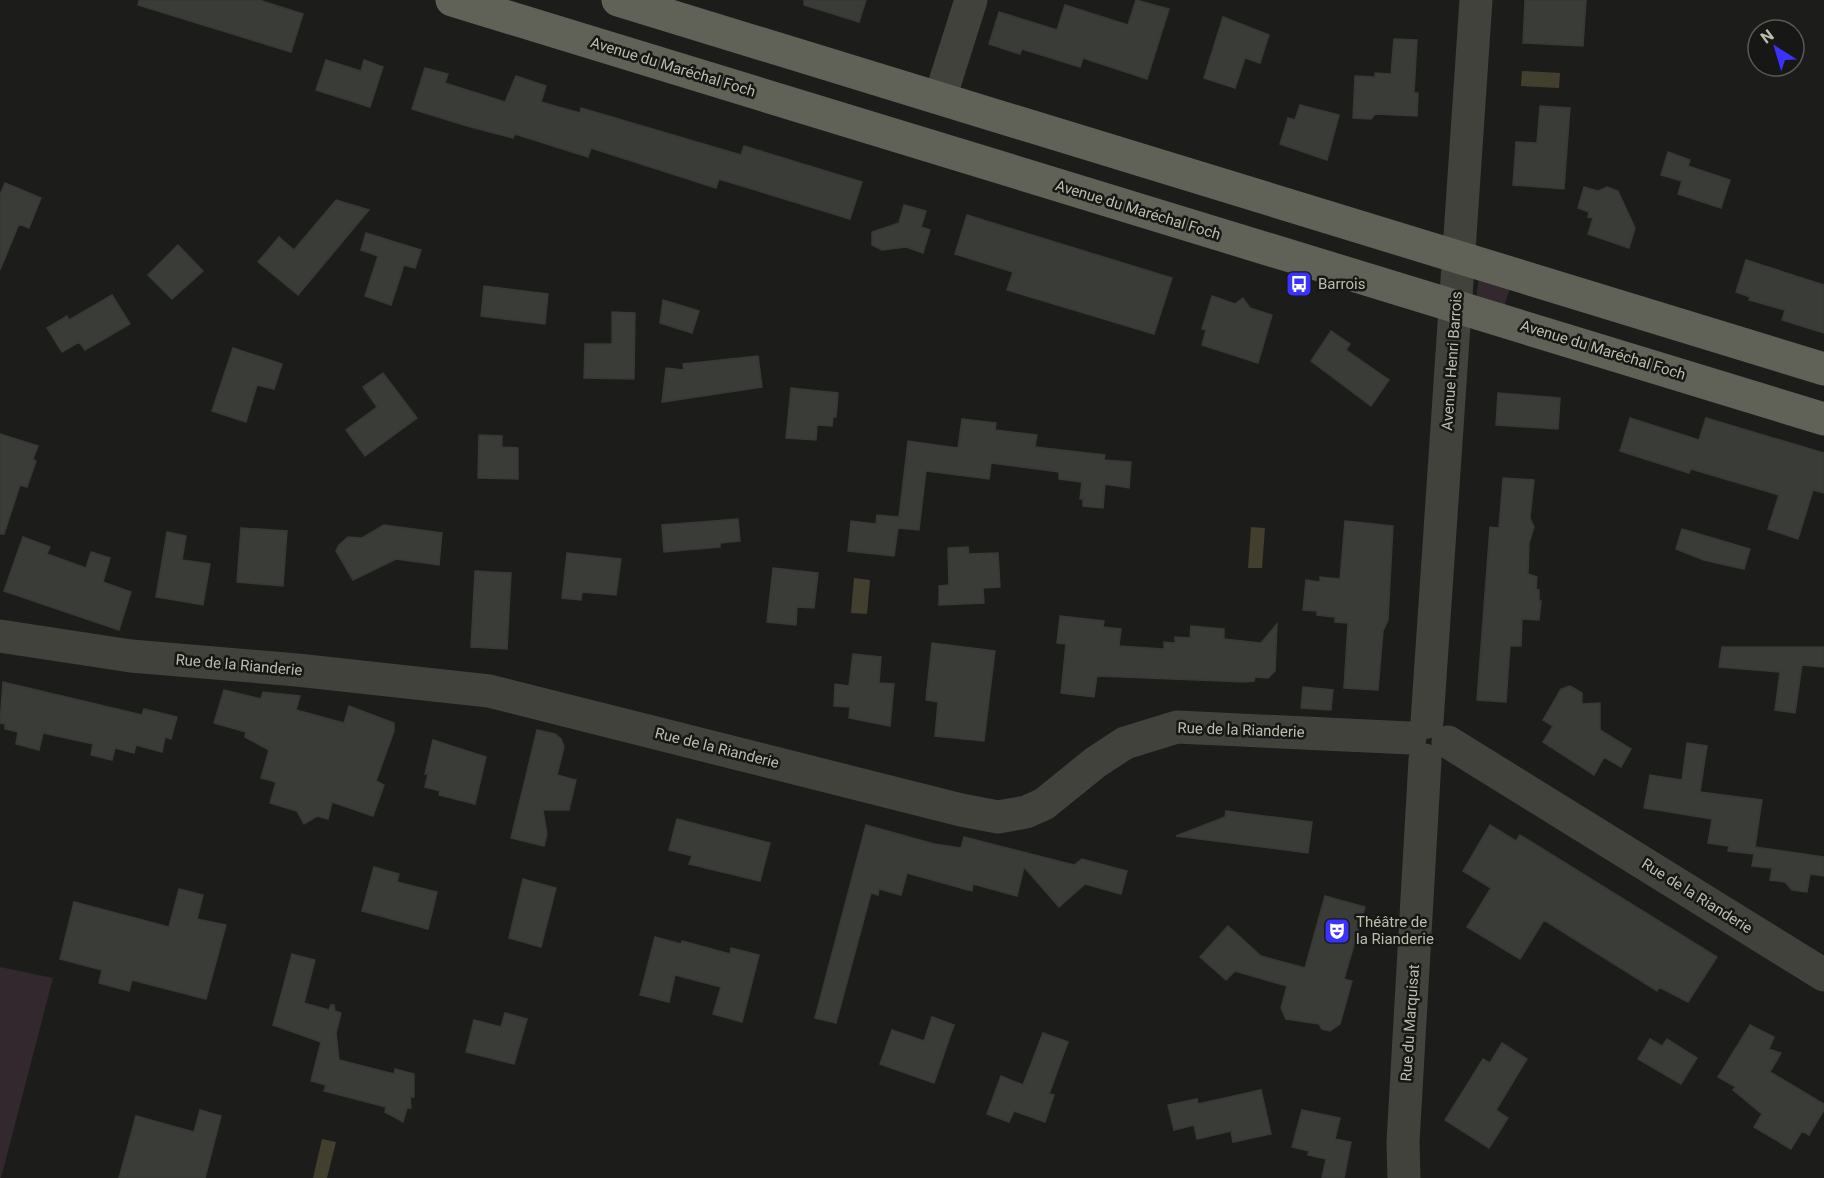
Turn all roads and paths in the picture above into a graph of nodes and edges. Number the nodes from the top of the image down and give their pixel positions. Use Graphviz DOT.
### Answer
graph roads {
  1 [pos="452,0"];
  2 [pos="618,0"];
  3 [pos="971,0"];
  4 [pos="1476,0"];
  5 [pos="940,98"];
  6 [pos="1459,258"];
  7 [pos="1456,305"];
  8 [pos="1824,369"];
  9 [pos="1824,418"];
  10 [pos="0,636"];
  11 [pos="1428,741"];
  12 [pos="1824,975"];
  13 [pos="1404,1178"];
  1 -- 7 [label="main road, Avenue du Maréchal Foch"];
  2 -- 5 [label="main road"];
  3 -- 5 [label="street"];
  4 -- 6 [label="street, Avenue Henri Barrois"];
  5 -- 6 [label="main road"];
  6 -- 7 [label="street, Avenue Henri Barrois"];
  6 -- 8 [label="main road"];
  7 -- 9 [label="main road, Avenue du Maréchal Foch"];
  7 -- 11 [label="street, Avenue Henri Barrois"];
  10 -- 11 [label="street, Rue de la Rianderie"];
  11 -- 12 [label="street, Rue de la Rianderie"];
  11 -- 13 [label="street, Rue du Marquisat"];
}
